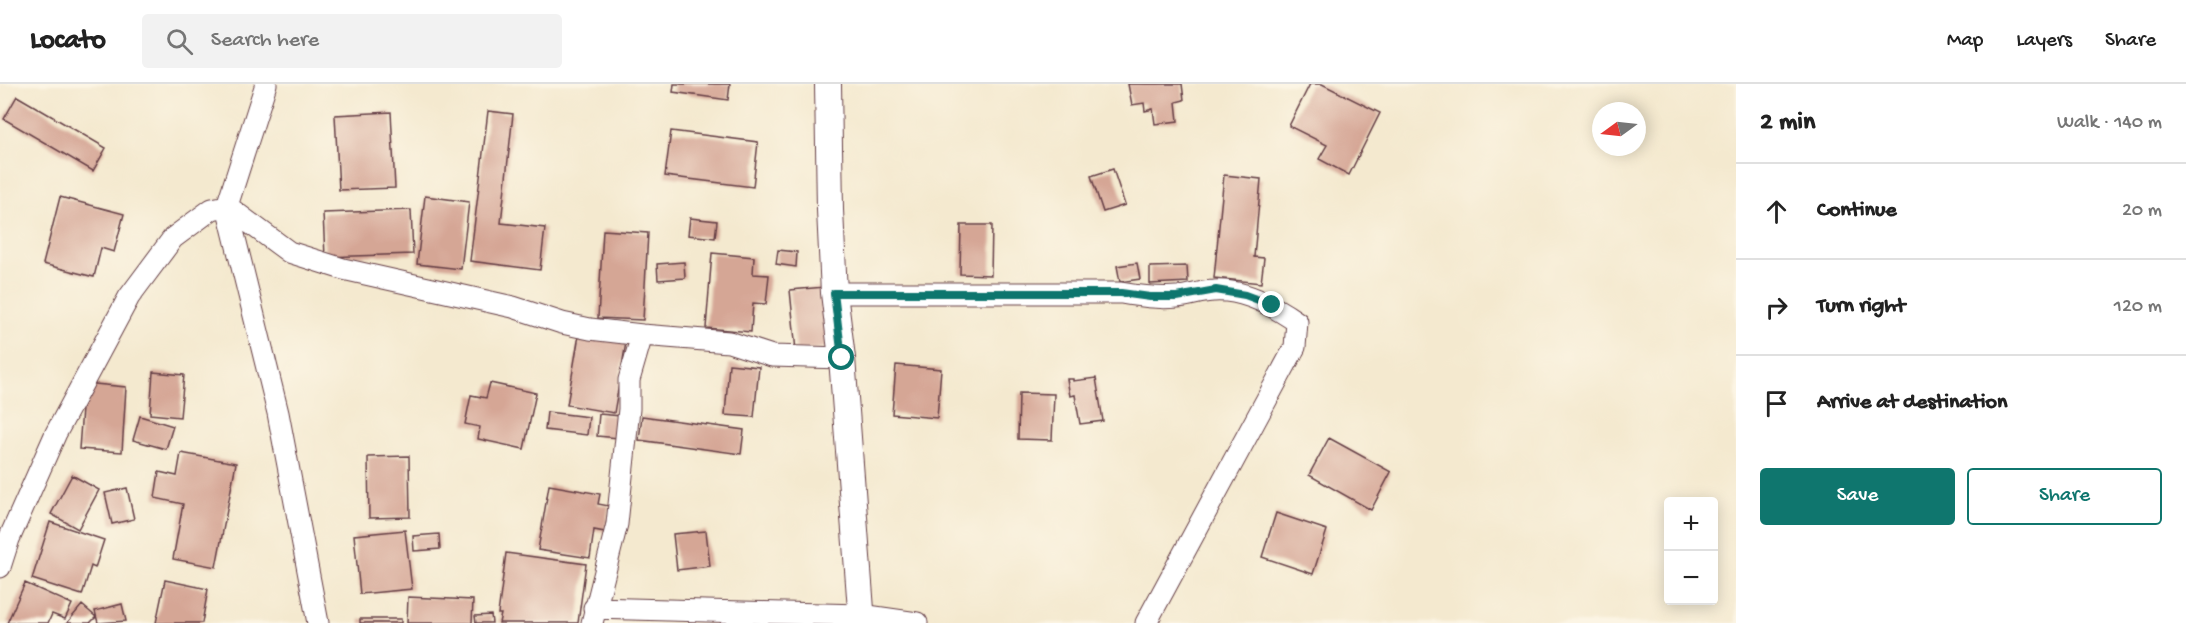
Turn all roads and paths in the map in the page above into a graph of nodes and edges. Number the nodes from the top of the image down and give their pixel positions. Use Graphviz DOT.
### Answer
graph roads {
  1 [pos="266,84"];
  2 [pos="828,84"];
  3 [pos="227,206"];
  4 [pos="834,293"];
  5 [pos="642,335"];
  6 [pos="842,358"];
  7 [pos="0,567"];
  8 [pos="593,615"];
  9 [pos="862,619"];
  10 [pos="318,623"];
  11 [pos="917,623"];
  12 [pos="1146,623"];
  1 -- 3 [label="street"];
  2 -- 4 [label="street"];
  3 -- 5 [label="street"];
  3 -- 7 [label="street"];
  3 -- 10 [label="street"];
  4 -- 6 [label="street"];
  4 -- 12 [label="street"];
  5 -- 6 [label="street"];
  5 -- 8 [label="street"];
  6 -- 9 [label="street"];
  8 -- 9 [label="street"];
  9 -- 11 [label="street"];
}
